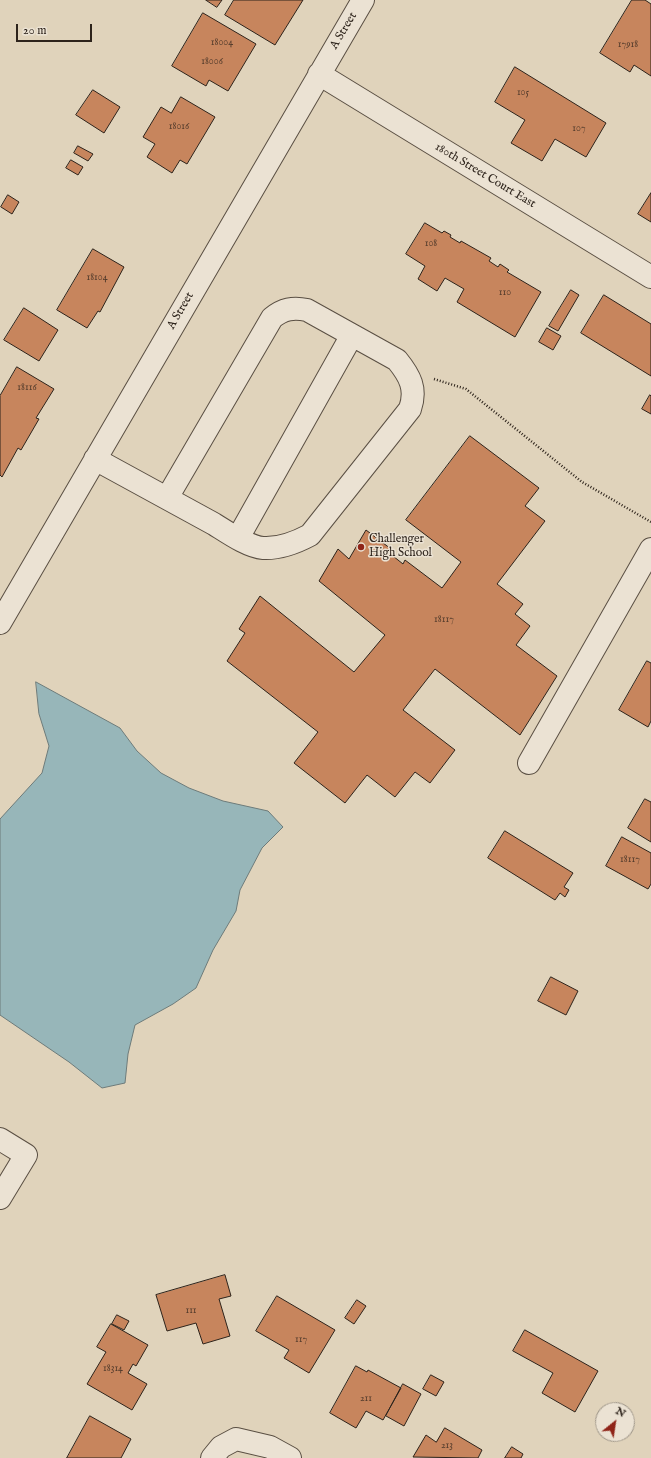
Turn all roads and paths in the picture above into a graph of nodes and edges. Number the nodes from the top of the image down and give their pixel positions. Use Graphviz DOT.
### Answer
graph roads {
  1 [pos="363,0"];
  2 [pos="319,74"];
  3 [pos="651,277"];
  4 [pos="352,335"];
  5 [pos="405,370"];
  6 [pos="95,459"];
  7 [pos="167,498"];
  8 [pos="651,522"];
  9 [pos="238,538"];
  10 [pos="651,549"];
  11 [pos="0,622"];
  12 [pos="529,763"];
  13 [pos="0,1139"];
  14 [pos="0,1198"];
  15 [pos="212,1458"];
  16 [pos="290,1458"];
  1 -- 2 [label="street, A Street"];
  2 -- 3 [label="street, 180th Street Court East"];
  2 -- 6 [label="street, A Street"];
  4 -- 5 [label="street"];
  4 -- 7 [label="street"];
  4 -- 9 [label="street"];
  5 -- 8 [label="path"];
  5 -- 9 [label="street"];
  6 -- 7 [label="street"];
  6 -- 11 [label="street, A Street"];
  7 -- 9 [label="street"];
  10 -- 12 [label="street"];
  13 -- 14 [label="street"];
  15 -- 16 [label="street"];
}
